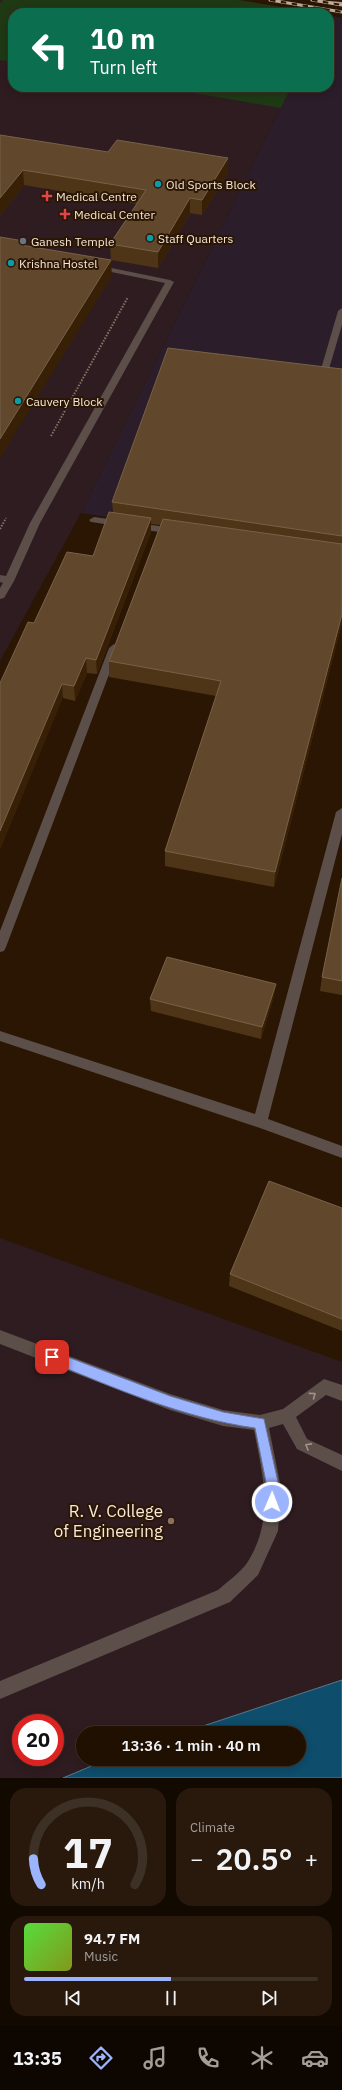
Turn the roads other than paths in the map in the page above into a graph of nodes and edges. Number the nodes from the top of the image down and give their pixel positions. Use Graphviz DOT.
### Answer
graph roads {
  1 [pos="318,0"];
  2 [pos="342,4"];
  3 [pos="83,264"];
  4 [pos="342,311"];
  5 [pos="325,369"];
  6 [pos="94,520"];
  7 [pos="161,532"];
  8 [pos="4,579"];
  9 [pos="0,596"];
  10 [pos="117,641"];
  11 [pos="342,812"];
  12 [pos="0,947"];
  13 [pos="0,1036"];
  14 [pos="260,1122"];
  15 [pos="342,1152"];
  16 [pos="0,1337"];
  17 [pos="342,1393"];
  18 [pos="287,1415"];
  19 [pos="260,1423"];
  20 [pos="342,1463"];
  21 [pos="0,1690"];
  1 -- 2 [label="highway"];
  3 -- 8 [label="street"];
  4 -- 5 [label="street"];
  6 -- 7 [label="street"];
  8 -- 9 [label="street"];
  10 -- 12 [label="street"];
  11 -- 14 [label="street"];
  13 -- 14 [label="street"];
  14 -- 15 [label="street"];
  16 -- 19 [label="street"];
  18 -- 17 [label="street, one-way"];
  18 -- 19 [label="street"];
  20 -- 18 [label="street, one-way"];
  19 -- 21 [label="street"];
}
